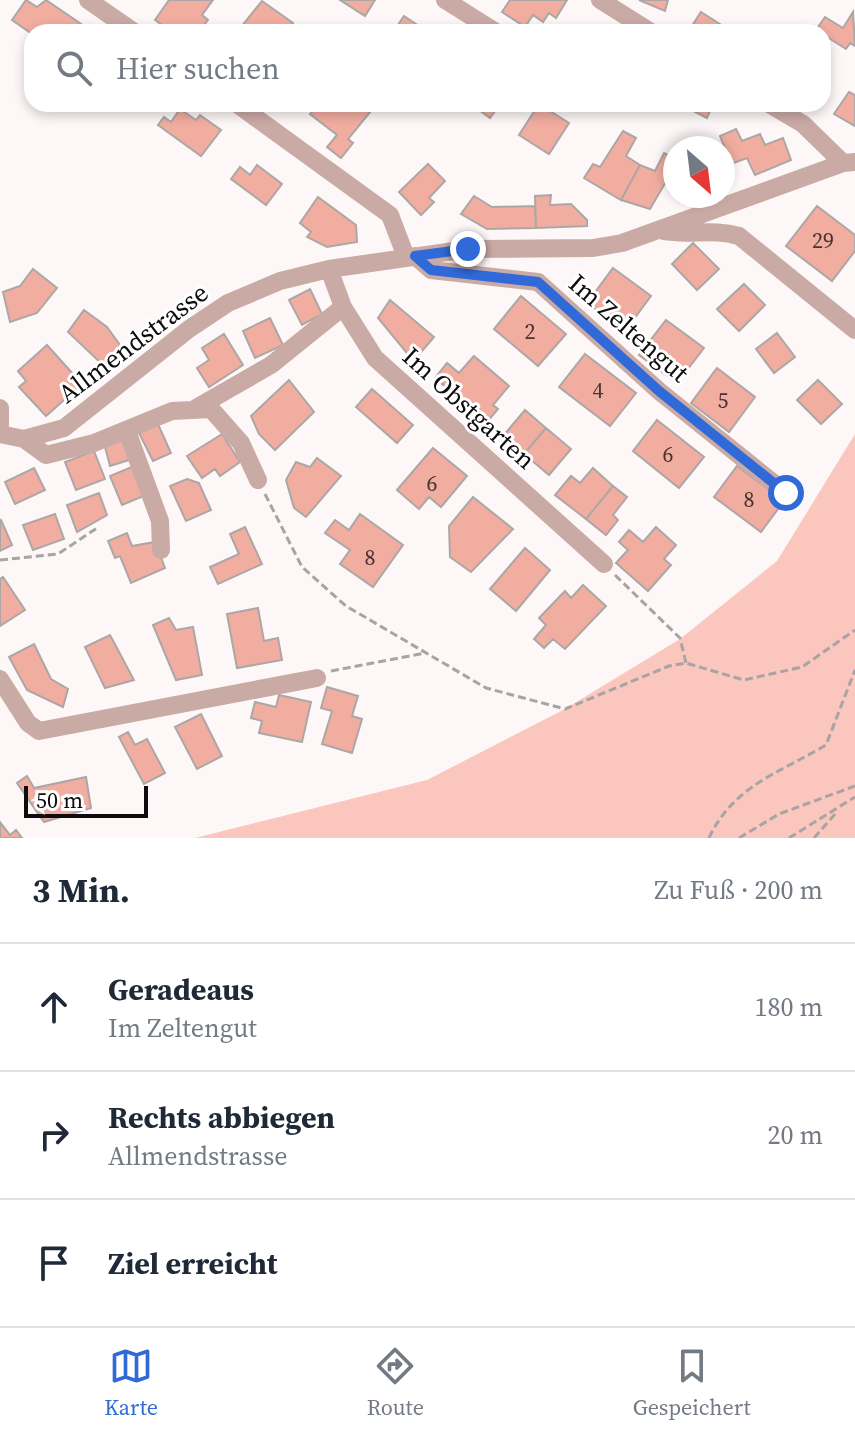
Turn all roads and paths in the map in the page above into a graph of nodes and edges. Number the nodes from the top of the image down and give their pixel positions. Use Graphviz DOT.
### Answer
graph roads {
  1 [pos="88,0"];
  2 [pos="445,0"];
  3 [pos="600,0"];
  4 [pos="122,24"];
  5 [pos="483,24"];
  6 [pos="638,24"];
  7 [pos="248,112"];
  8 [pos="783,112"];
  9 [pos="849,162"];
  10 [pos="661,230"];
  11 [pos="411,257"];
  12 [pos="329,269"];
  13 [pos="343,307"];
  14 [pos="855,330"];
  15 [pos="0,408"];
  16 [pos="196,408"];
  17 [pos="81,414"];
  18 [pos="0,426"];
  19 [pos="127,431"];
  20 [pos="0,434"];
  21 [pos="24,439"];
  22 [pos="94,443"];
  23 [pos="258,480"];
  24 [pos="786,493"];
  25 [pos="97,528"];
  26 [pos="161,550"];
  27 [pos="0,560"];
  28 [pos="604,564"];
  29 [pos="855,630"];
  30 [pos="428,652"];
  31 [pos="686,663"];
  32 [pos="855,670"];
  33 [pos="317,678"];
  34 [pos="0,679"];
  35 [pos="855,786"];
  36 [pos="855,797"];
  37 [pos="839,810"];
  38 [pos="709,838"];
  39 [pos="739,838"];
  40 [pos="789,838"];
  41 [pos="814,838"];
  1 -- 4 [label="street"];
  2 -- 5 [label="street"];
  3 -- 6 [label="street"];
  7 -- 11 [label="street"];
  8 -- 9 [label="street"];
  9 -- 10 [label="street, Allmendstrasse"];
  10 -- 11 [label="street, Allmendstrasse"];
  10 -- 14 [label="street"];
  11 -- 12 [label="street, Allmendstrasse"];
  11 -- 24 [label="street, Im Zeltengut"];
  12 -- 13 [label="street, Im Obstgarten"];
  12 -- 17 [label="street, Allmendstrasse"];
  13 -- 16 [label="street"];
  13 -- 28 [label="street, Im Obstgarten"];
  15 -- 18 [label="street"];
  16 -- 19 [label="street"];
  16 -- 23 [label="street"];
  17 -- 21 [label="street, Allmendstrasse"];
  17 -- 22 [label="street"];
  19 -- 22 [label="street"];
  19 -- 26 [label="street"];
  20 -- 21 [label="street, Allmendstrasse"];
  21 -- 22 [label="street"];
  23 -- 30 [label="path"];
  25 -- 27 [label="path"];
  28 -- 31 [label="path"];
  29 -- 31 [label="path"];
  30 -- 31 [label="path"];
  30 -- 33 [label="path"];
  32 -- 38 [label="path"];
  33 -- 34 [label="street"];
  35 -- 39 [label="path"];
  36 -- 37 [label="path"];
  37 -- 40 [label="path"];
  37 -- 41 [label="path"];
}
